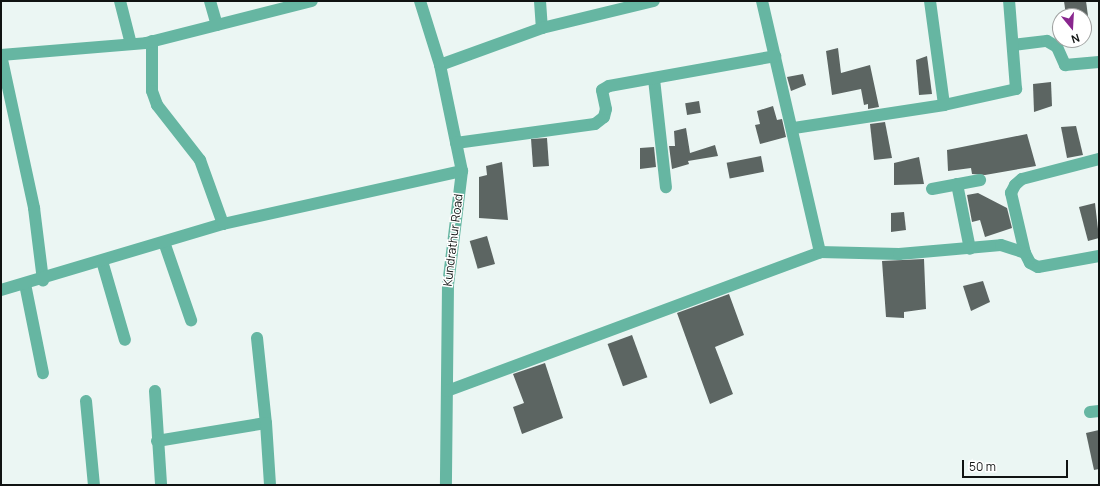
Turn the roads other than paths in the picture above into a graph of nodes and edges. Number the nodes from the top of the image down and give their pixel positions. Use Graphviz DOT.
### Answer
graph roads {
  1 [pos="120,1"];
  2 [pos="210,1"];
  3 [pos="312,1"];
  4 [pos="420,1"];
  5 [pos="540,1"];
  6 [pos="654,1"];
  7 [pos="762,1"];
  8 [pos="930,1"];
  9 [pos="1009,1"];
  10 [pos="217,25"];
  11 [pos="542,28"];
  12 [pos="149,42"];
  13 [pos="131,44"];
  14 [pos="1013,45"];
  15 [pos="1,55"];
  16 [pos="775,56"];
  17 [pos="1099,62"];
  18 [pos="440,65"];
  19 [pos="654,79"];
  20 [pos="944,105"];
  21 [pos="794,128"];
  22 [pos="456,143"];
  23 [pos="1099,159"];
  24 [pos="462,171"];
  25 [pos="980,180"];
  26 [pos="957,184"];
  27 [pos="666,188"];
  28 [pos="932,189"];
  29 [pos="223,224"];
  30 [pos="164,242"];
  31 [pos="970,248"];
  32 [pos="820,252"];
  33 [pos="1025,253"];
  34 [pos="1099,256"];
  35 [pos="102,262"];
  36 [pos="42,280"];
  37 [pos="25,284"];
  38 [pos="1,290"];
  39 [pos="191,320"];
  40 [pos="258,338"];
  41 [pos="125,340"];
  42 [pos="43,373"];
  43 [pos="155,391"];
  44 [pos="447,391"];
  45 [pos="86,401"];
  46 [pos="266,423"];
  47 [pos="157,440"];
  48 [pos="94,485"];
  49 [pos="161,485"];
  50 [pos="270,485"];
  51 [pos="446,485"];
  1 -- 13 [label="street"];
  2 -- 10 [label="street"];
  3 -- 10 [label="street"];
  4 -- 18 [label="street, Kundrathur Road"];
  5 -- 11 [label="street"];
  6 -- 11 [label="street"];
  7 -- 16 [label="street"];
  8 -- 20 [label="street"];
  9 -- 14 [label="street"];
  10 -- 12 [label="street"];
  11 -- 18 [label="street"];
  12 -- 13 [label="street"];
  12 -- 29 [label="street"];
  13 -- 15 [label="street"];
  14 -- 17 [label="street"];
  14 -- 20 [label="street"];
  15 -- 36 [label="street"];
  16 -- 19 [label="street"];
  16 -- 21 [label="street"];
  18 -- 22 [label="street, Kundrathur Road"];
  19 -- 22 [label="street"];
  19 -- 27 [label="street"];
  20 -- 21 [label="street"];
  21 -- 32 [label="street"];
  22 -- 24 [label="street, Kundrathur Road"];
  23 -- 33 [label="street"];
  24 -- 29 [label="street"];
  24 -- 44 [label="street, Kundrathur Road"];
  25 -- 26 [label="street"];
  26 -- 28 [label="street"];
  26 -- 31 [label="street"];
  29 -- 30 [label="street"];
  30 -- 35 [label="street"];
  30 -- 39 [label="street"];
  31 -- 32 [label="street"];
  31 -- 33 [label="street"];
  32 -- 44 [label="street"];
  33 -- 34 [label="street"];
  35 -- 36 [label="street"];
  35 -- 41 [label="street"];
  36 -- 37 [label="street"];
  37 -- 38 [label="street"];
  37 -- 42 [label="street"];
  40 -- 46 [label="street"];
  43 -- 47 [label="street"];
  44 -- 51 [label="street, Kundrathur Road"];
  45 -- 48 [label="street"];
  46 -- 47 [label="street"];
  46 -- 50 [label="street"];
  47 -- 49 [label="street"];
}
